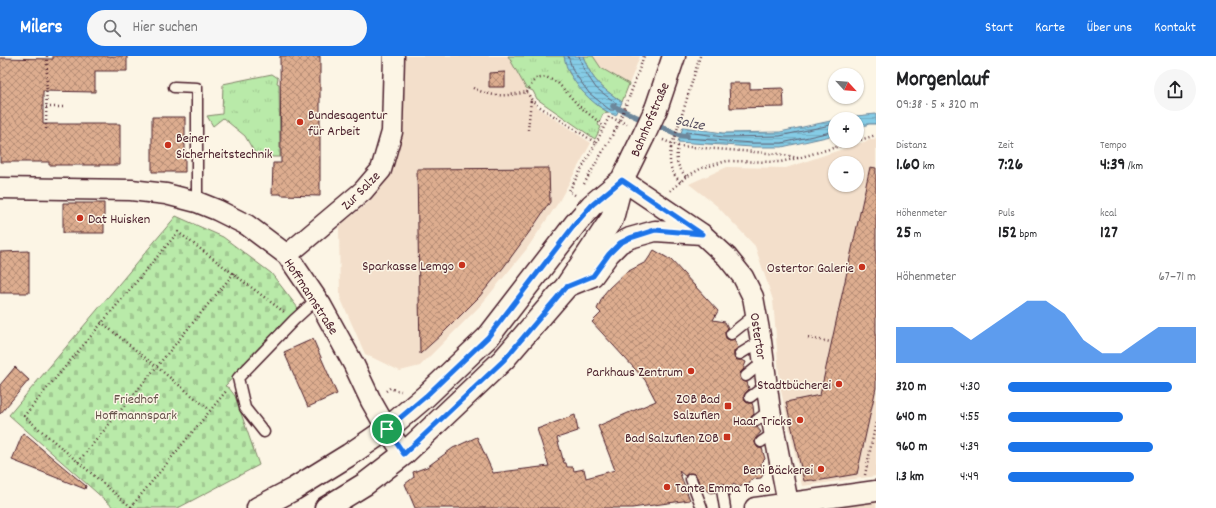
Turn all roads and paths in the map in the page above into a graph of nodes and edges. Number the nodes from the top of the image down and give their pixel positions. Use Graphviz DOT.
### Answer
graph roads {
  1 [pos="47,56"];
  2 [pos="394,56"];
  3 [pos="644,56"];
  4 [pos="674,56"];
  5 [pos="700,56"];
  6 [pos="174,88"];
  7 [pos="473,88"];
  8 [pos="526,92"];
  9 [pos="530,99"];
  10 [pos="46,107"];
  11 [pos="64,107"];
  12 [pos="43,119"];
  13 [pos="46,119"];
  14 [pos="617,127"];
  15 [pos="46,129"];
  16 [pos="528,130"];
  17 [pos="876,135"];
  18 [pos="864,139"];
  19 [pos="596,143"];
  20 [pos="833,148"];
  21 [pos="798,158"];
  22 [pos="686,177"];
  23 [pos="622,180"];
  24 [pos="0,188"];
  25 [pos="577,196"];
  26 [pos="197,202"];
  27 [pos="702,234"];
  28 [pos="287,255"];
  29 [pos="234,273"];
  30 [pos="566,287"];
  31 [pos="317,299"];
  32 [pos="756,314"];
  33 [pos="294,320"];
  34 [pos="101,322"];
  35 [pos="732,334"];
  36 [pos="808,338"];
  37 [pos="761,341"];
  38 [pos="831,342"];
  39 [pos="740,354"];
  40 [pos="763,362"];
  41 [pos="157,367"];
  42 [pos="746,376"];
  43 [pos="238,378"];
  44 [pos="210,410"];
  45 [pos="876,422"];
  46 [pos="387,429"];
  47 [pos="264,432"];
  48 [pos="404,454"];
  49 [pos="78,462"];
  50 [pos="691,479"];
  51 [pos="722,490"];
  52 [pos="872,492"];
  53 [pos="788,503"];
  54 [pos="131,507"];
  55 [pos="258,508"];
  56 [pos="326,508"];
  57 [pos="702,508"];
  58 [pos="724,508"];
  59 [pos="754,508"];
  1 -- 10 [label="path"];
  2 -- 28 [label="street, Zur Salze"];
  3 -- 14 [label="path, bridge"];
  4 -- 23 [label="main road, Bahnhofstraße, bridge"];
  5 -- 22 [label="path, bridge"];
  6 -- 26 [label="lane"];
  7 -- 8 [label="path"];
  8 -- 9 [label="path"];
  8 -- 19 [label="path"];
  9 -- 16 [label="path"];
  9 -- 19 [label="path"];
  10 -- 11 [label="path"];
  10 -- 13 [label="path"];
  12 -- 13 [label="path"];
  13 -- 15 [label="path"];
  17 -- 18 [label="path"];
  19 -- 25 [label="path"];
  20 -- 21 [label="path"];
  21 -- 22 [label="path"];
  21 -- 22 [label="path"];
  23 -- 27 [label="street, Ostertor"];
  23 -- 30 [label="main road"];
  23 -- 46 [label="main road"];
  24 -- 26 [label="street, Hoffmannstraße"];
  26 -- 28 [label="street, Hoffmannstraße"];
  27 -- 30 [label="street"];
  27 -- 32 [label="street, Ostertor"];
  28 -- 31 [label="street, Hoffmannstraße"];
  29 -- 33 [label="path"];
  29 -- 34 [label="path"];
  29 -- 41 [label="path"];
  30 -- 48 [label="main road"];
  31 -- 33 [label="lane"];
  31 -- 46 [label="street, Hoffmannstraße"];
  32 -- 35 [label="lane"];
  32 -- 37 [label="street, Ostertor"];
  33 -- 43 [label="lane"];
  34 -- 41 [label="path"];
  34 -- 49 [label="path"];
  36 -- 38 [label="path"];
  37 -- 39 [label="lane"];
  37 -- 40 [label="street, Ostertor"];
  40 -- 42 [label="lane"];
  40 -- 53 [label="street, Ostertor"];
  41 -- 44 [label="path"];
  41 -- 49 [label="path"];
  43 -- 44 [label="path"];
  43 -- 47 [label="lane"];
  44 -- 54 [label="path"];
  45 -- 52 [label="path"];
  46 -- 48 [label="street, Hoffmannstraße"];
  46 -- 55 [label="main road"];
  48 -- 56 [label="main road"];
  49 -- 54 [label="path"];
  50 -- 57 [label="lane"];
  51 -- 58 [label="lane"];
  52 -- 53 [label="street"];
  53 -- 59 [label="street"];
}
